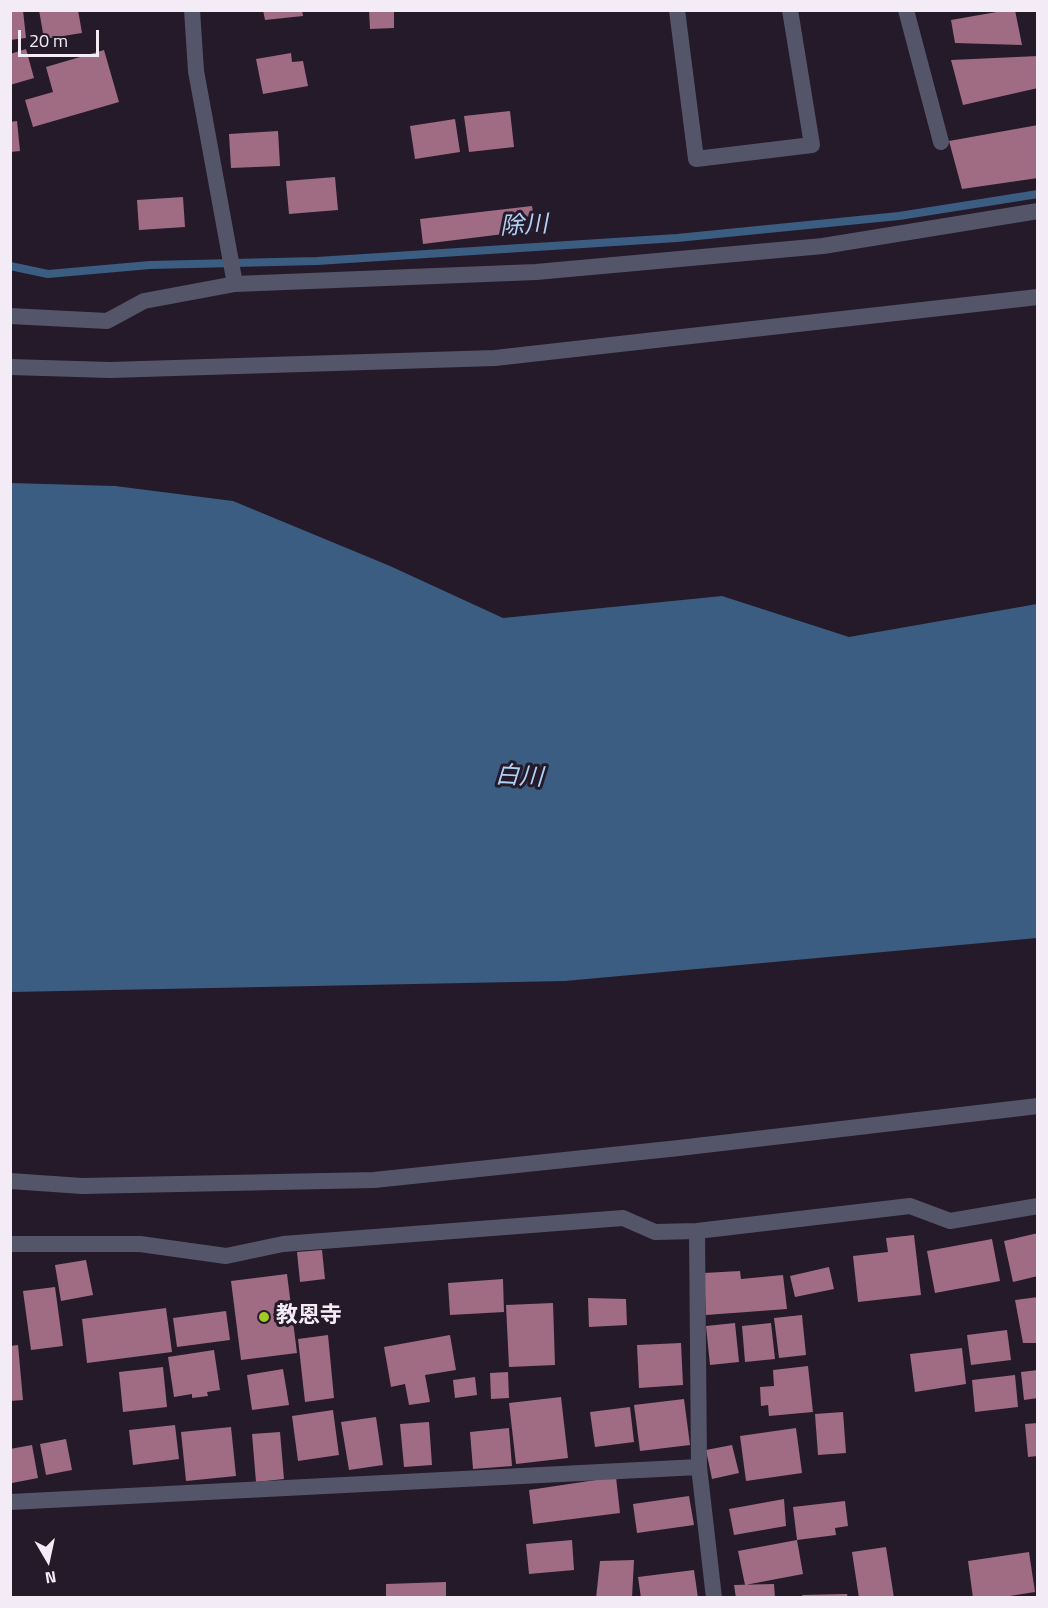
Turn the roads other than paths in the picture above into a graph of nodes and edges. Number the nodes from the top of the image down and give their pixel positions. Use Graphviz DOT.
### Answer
graph roads {
  1 [pos="192,10"];
  2 [pos="677,10"];
  3 [pos="790,10"];
  4 [pos="906,10"];
  5 [pos="941,142"];
  6 [pos="1038,211"];
  7 [pos="235,284"];
  8 [pos="1038,297"];
  9 [pos="10,316"];
  10 [pos="10,367"];
  11 [pos="1038,1106"];
  12 [pos="10,1181"];
  13 [pos="1038,1206"];
  14 [pos="698,1231"];
  15 [pos="10,1244"];
  16 [pos="699,1467"];
  17 [pos="10,1502"];
  18 [pos="714,1598"];
  1 -- 7 [label="street"];
  2 -- 3 [label="street"];
  4 -- 5 [label="street"];
  6 -- 7 [label="street"];
  7 -- 9 [label="street"];
  8 -- 10 [label="street"];
  11 -- 12 [label="street"];
  13 -- 14 [label="street"];
  14 -- 15 [label="street"];
  14 -- 16 [label="street"];
  16 -- 17 [label="street"];
  16 -- 18 [label="street"];
}
